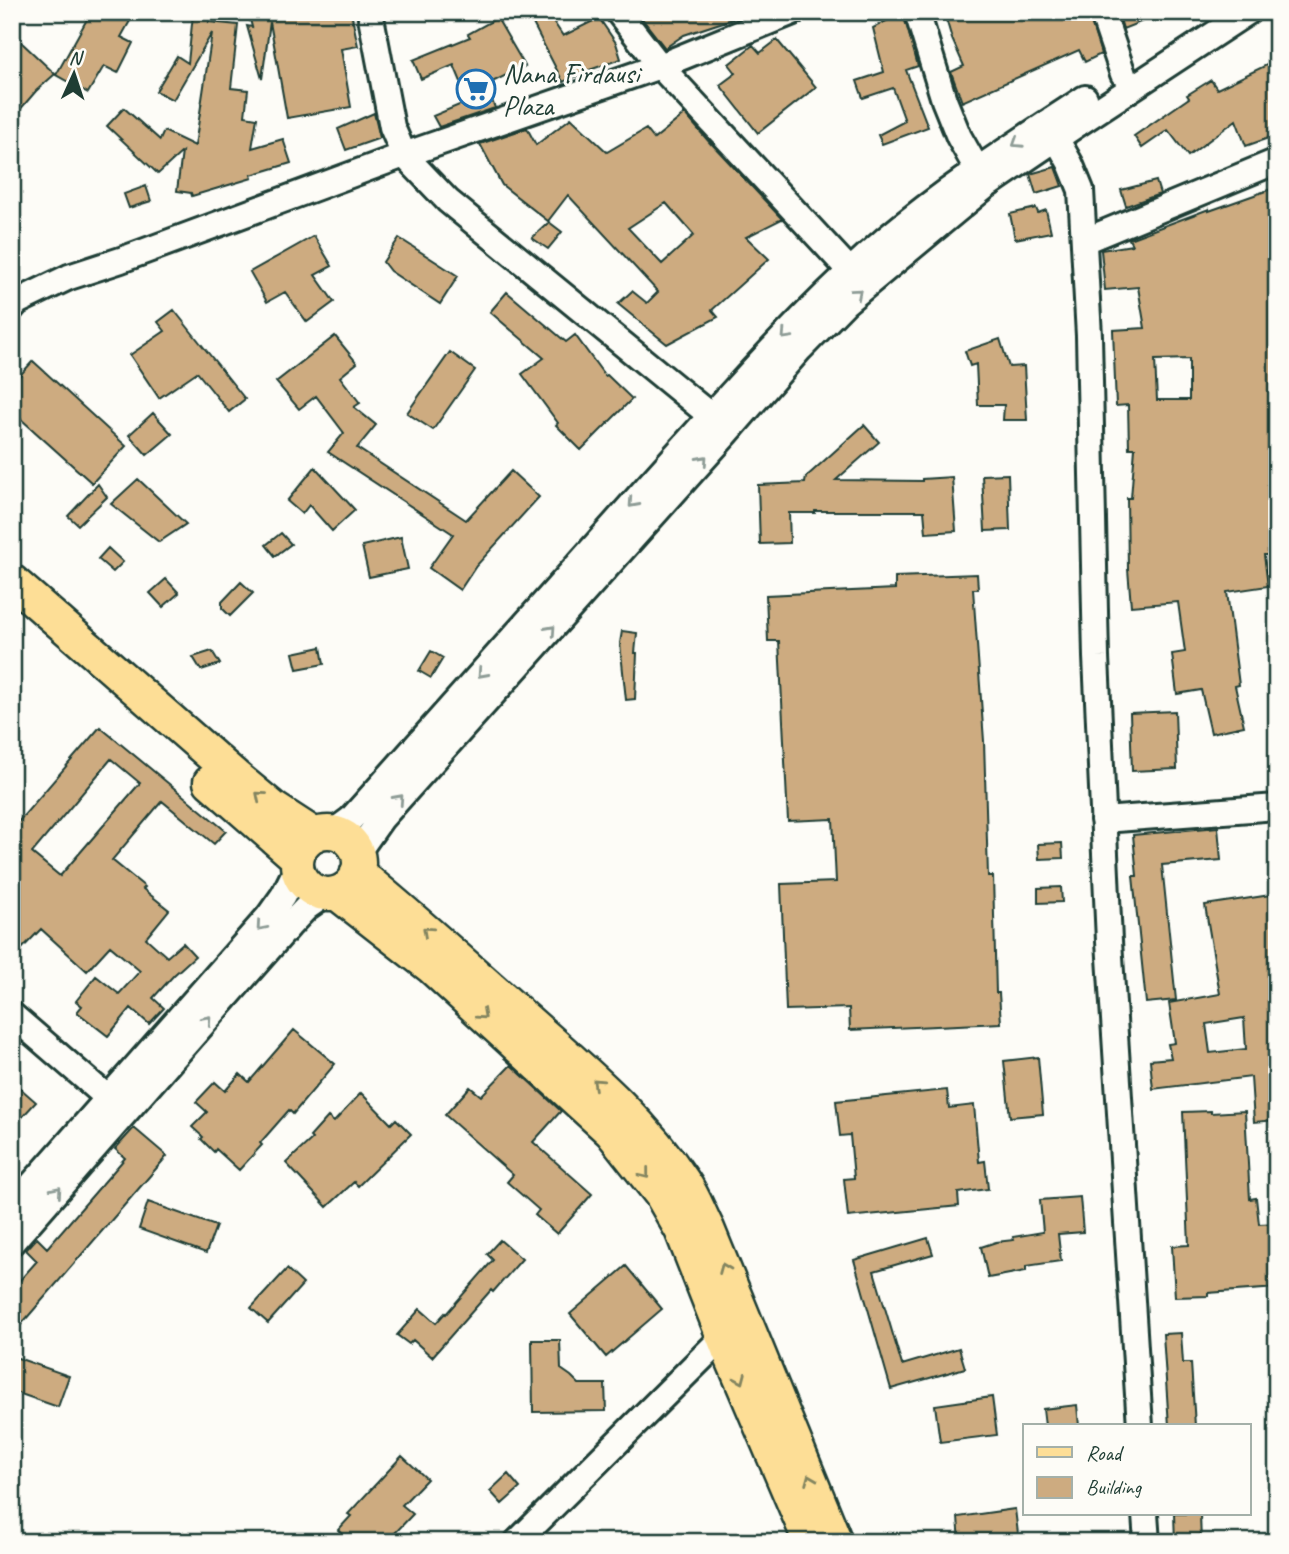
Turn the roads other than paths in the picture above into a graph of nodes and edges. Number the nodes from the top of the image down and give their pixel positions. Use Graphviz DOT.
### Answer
graph roads {
  1 [pos="370,12"];
  2 [pos="618,12"];
  3 [pos="793,12"];
  4 [pos="917,12"];
  5 [pos="1102,12"];
  6 [pos="1218,12"];
  7 [pos="1248,12"];
  8 [pos="660,66"];
  9 [pos="1123,74"];
  10 [pos="1056,138"];
  11 [pos="404,155"];
  12 [pos="1277,161"];
  13 [pos="977,169"];
  14 [pos="1084,241"];
  15 [pos="850,272"];
  16 [pos="12,308"];
  17 [pos="711,416"];
  18 [pos="12,581"];
  19 [pos="12,607"];
  20 [pos="1277,807"];
  21 [pos="1103,820"];
  22 [pos="310,849"];
  23 [pos="344,878"];
  24 [pos="12,1015"];
  25 [pos="108,1098"];
  26 [pos="12,1207"];
  27 [pos="12,1242"];
  28 [pos="723,1337"];
  29 [pos="1140,1424"];
  30 [pos="1145,1516"];
  31 [pos="517,1542"];
  32 [pos="810,1542"];
  33 [pos="836,1542"];
  34 [pos="1147,1542"];
  1 -- 11 [label="street"];
  2 -- 8 [label="street"];
  3 -- 8 [label="street"];
  4 -- 13 [label="street"];
  5 -- 9 [label="street"];
  6 -- 9 [label="street"];
  7 -- 10 [label="street"];
  8 -- 11 [label="street"];
  8 -- 15 [label="street"];
  9 -- 13 [label="street, one-way"];
  10 -- 14 [label="street"];
  23 -- 10 [label="street, one-way"];
  11 -- 16 [label="street"];
  11 -- 17 [label="street"];
  12 -- 14 [label="street"];
  13 -- 15 [label="street"];
  14 -- 21 [label="street"];
  15 -- 17 [label="street, one-way"];
  17 -- 22 [label="street, one-way"];
  22 -- 18 [label="main road, one-way"];
  19 -- 22 [label="main road"];
  20 -- 21 [label="street"];
  21 -- 29 [label="street"];
  22 -- 23 [label="main road"];
  22 -- 23 [label="main road"];
  22 -- 25 [label="street, one-way"];
  27 -- 23 [label="street, one-way"];
  23 -- 28 [label="main road, one-way"];
  33 -- 23 [label="main road, one-way"];
  24 -- 25 [label="street"];
  25 -- 26 [label="street"];
  28 -- 31 [label="street"];
  28 -- 32 [label="main road, one-way"];
  30 -- 34 [label="street"];
}
